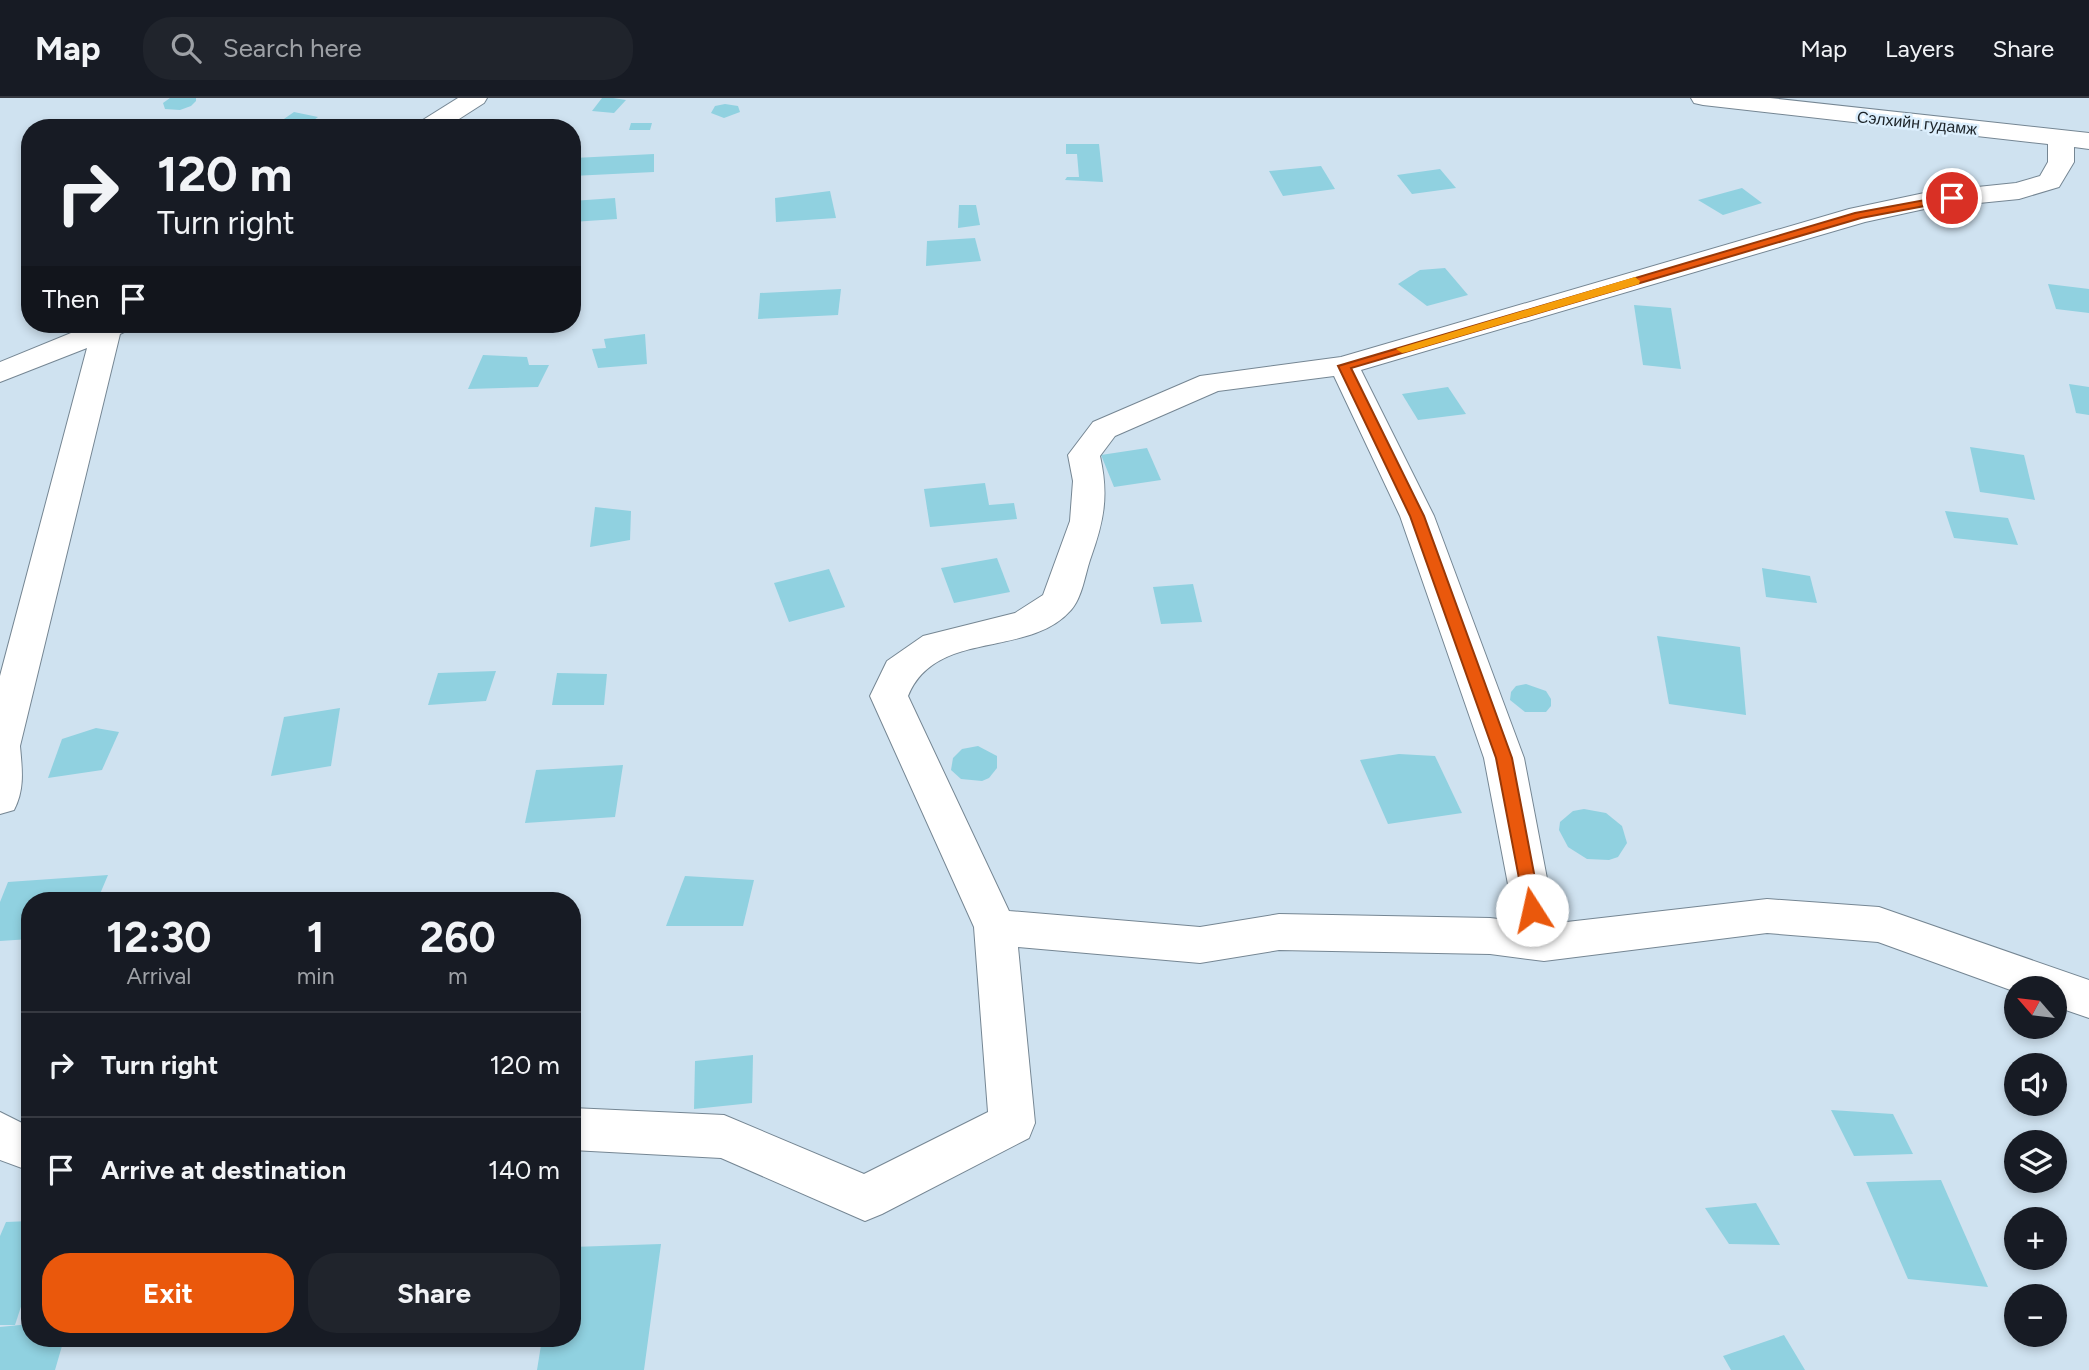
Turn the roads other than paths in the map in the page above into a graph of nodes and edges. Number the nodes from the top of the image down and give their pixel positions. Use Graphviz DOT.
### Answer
graph roads {
  1 [pos="475,98"];
  2 [pos="1703,98"];
  3 [pos="441,119"];
  4 [pos="2075,140"];
  5 [pos="97,333"];
  6 [pos="110,333"];
  7 [pos="1344,366"];
  8 [pos="0,373"];
  9 [pos="0,799"];
  10 [pos="995,927"];
  11 [pos="1544,943"];
  12 [pos="2089,999"];
  13 [pos="581,1129"];
  14 [pos="0,1133"];
  15 [pos="21,1147"];
  1 -- 3 [label="street"];
  2 -- 4 [label="street, Сэлхийн гудамж"];
  4 -- 7 [label="street"];
  5 -- 8 [label="street"];
  6 -- 9 [label="street"];
  7 -- 10 [label="street"];
  7 -- 11 [label="street"];
  10 -- 11 [label="street"];
  10 -- 13 [label="street"];
  11 -- 12 [label="street"];
  14 -- 15 [label="street"];
}
